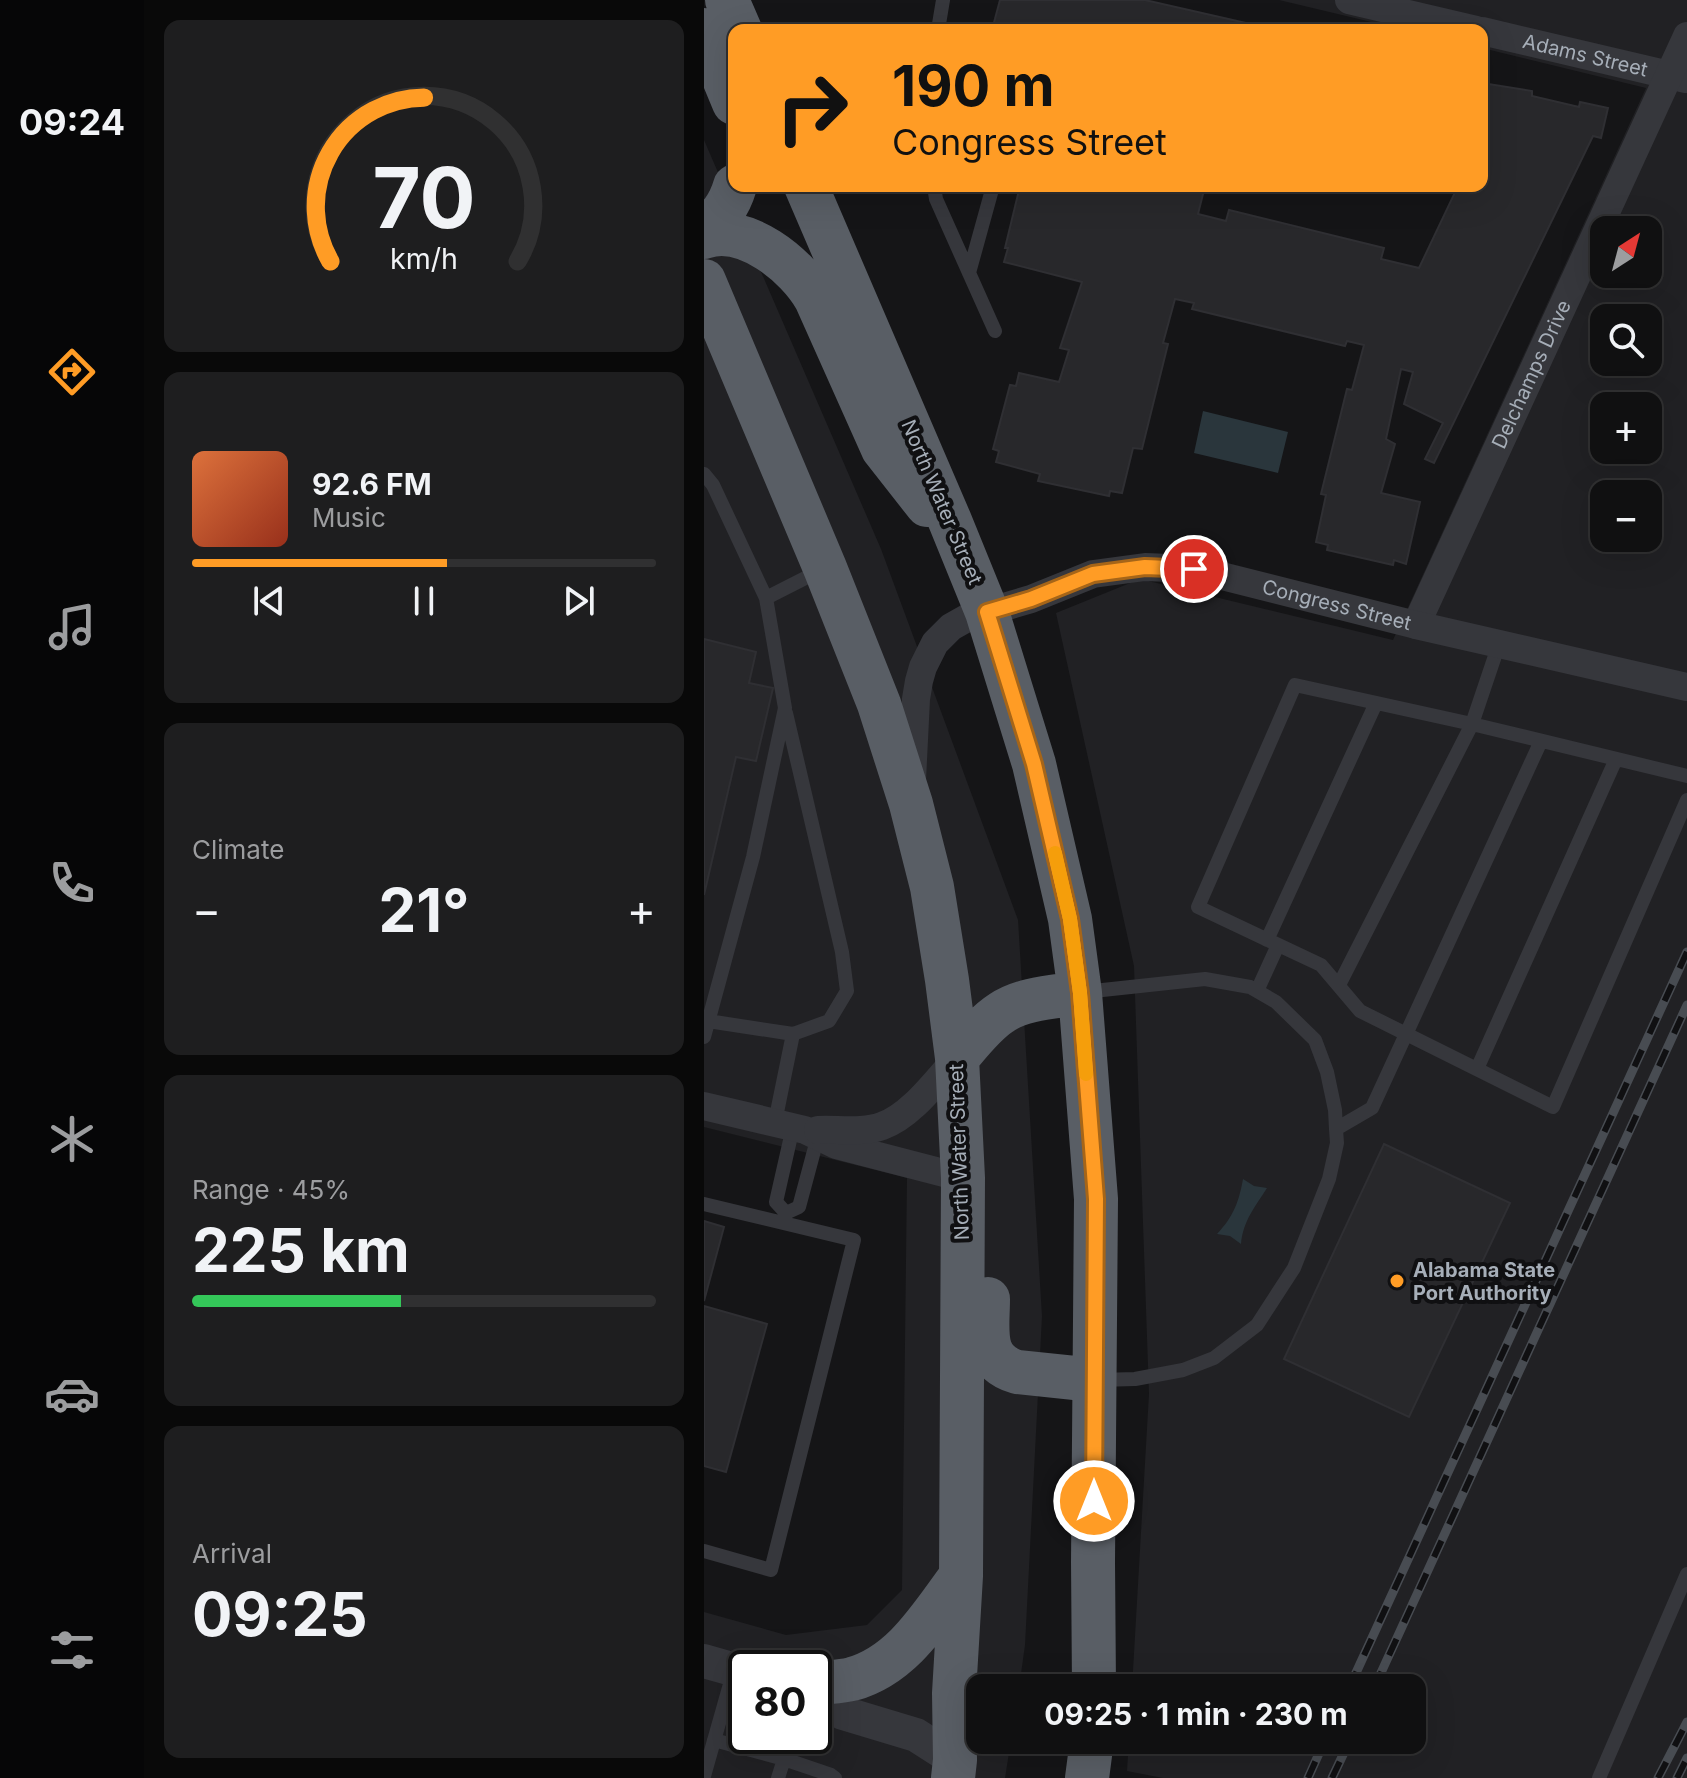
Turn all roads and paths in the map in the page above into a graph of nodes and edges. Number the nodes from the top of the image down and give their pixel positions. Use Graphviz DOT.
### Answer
graph roads {
  1 [pos="727,0"];
  2 [pos="943,0"];
  3 [pos="1349,0"];
  4 [pos="737,24"];
  5 [pos="939,24"];
  6 [pos="1450,24"];
  7 [pos="704,30"];
  8 [pos="1488,33"];
  9 [pos="1687,36"];
  10 [pos="1678,77"];
  11 [pos="728,88"];
  12 [pos="733,192"];
  13 [pos="809,192"];
  14 [pos="935,192"];
  15 [pos="991,192"];
  16 [pos="704,230"];
  17 [pos="704,237"];
  18 [pos="969,273"];
  19 [pos="704,281"];
  20 [pos="995,331"];
  21 [pos="704,366"];
  22 [pos="760,417"];
  23 [pos="704,474"];
  24 [pos="963,551"];
  25 [pos="825,568"];
  26 [pos="766,598"];
  27 [pos="987,612"];
  28 [pos="1416,625"];
  29 [pos="1499,644"];
  30 [pos="1687,687"];
  31 [pos="1376,703"];
  32 [pos="785,708"];
  33 [pos="1472,724"];
  34 [pos="1541,741"];
  35 [pos="1616,759"];
  36 [pos="1687,776"];
  37 [pos="1687,800"];
  38 [pos="911,804"];
  39 [pos="1272,942"];
  40 [pos="1339,985"];
  41 [pos="1257,991"];
  42 [pos="1080,993"];
  43 [pos="708,1021"];
  44 [pos="793,1034"];
  45 [pos="1406,1034"];
  46 [pos="704,1037"];
  47 [pos="957,1058"];
  48 [pos="1477,1069"];
  49 [pos="704,1106"];
  50 [pos="798,1129"];
  51 [pos="1336,1129"];
  52 [pos="963,1178"];
  53 [pos="704,1204"];
  54 [pos="784,1218"];
  55 [pos="1094,1380"];
  56 [pos="704,1551"];
  57 [pos="1687,1574"];
  58 [pos="961,1576"];
  59 [pos="728,1668"];
  60 [pos="1094,1674"];
  61 [pos="832,1682"];
  62 [pos="832,1707"];
  63 [pos="714,1740"];
  64 [pos="1091,1754"];
  65 [pos="784,1759"];
  66 [pos="963,1772"];
  67 [pos="704,1776"];
  68 [pos="778,1778"];
  69 [pos="835,1778"];
  70 [pos="1088,1778"];
  71 [pos="1599,1778"];
  1 -- 4 [label="highway"];
  2 -- 5 [label="lane"];
  3 -- 6 [label="street, Adams Street"];
  7 -- 11 [label="highway"];
  8 -- 10 [label="street, Adams Street"];
  9 -- 10 [label="street, Delchamps Drive"];
  10 -- 28 [label="street, Delchamps Drive"];
  12 -- 16 [label="highway"];
  13 -- 24 [label="highway, North Water Street"];
  14 -- 18 [label="lane"];
  15 -- 18 [label="lane"];
  17 -- 24 [label="highway"];
  18 -- 20 [label="lane"];
  19 -- 22 [label="highway, North Water Street"];
  21 -- 22 [label="highway"];
  22 -- 25 [label="highway, North Water Street"];
  23 -- 26 [label="lane"];
  24 -- 27 [label="highway, North Water Street"];
  25 -- 26 [label="lane"];
  25 -- 38 [label="highway, North Water Street"];
  26 -- 32 [label="lane"];
  27 -- 28 [label="street, Congress Street"];
  27 -- 38 [label="street, Congress Street"];
  27 -- 42 [label="highway, North Water Street"];
  28 -- 29 [label="street, Congress Street"];
  29 -- 30 [label="street, Congress Street"];
  29 -- 33 [label="lane"];
  31 -- 33 [label="lane"];
  31 -- 39 [label="lane"];
  31 -- 39 [label="lane"];
  32 -- 43 [label="lane"];
  32 -- 44 [label="lane"];
  33 -- 34 [label="lane"];
  33 -- 40 [label="lane"];
  34 -- 35 [label="lane"];
  34 -- 45 [label="lane"];
  35 -- 36 [label="lane"];
  35 -- 48 [label="lane"];
  37 -- 48 [label="lane"];
  38 -- 47 [label="highway, North Water Street"];
  39 -- 40 [label="lane"];
  39 -- 41 [label="lane"];
  40 -- 45 [label="lane"];
  41 -- 42 [label="lane"];
  41 -- 51 [label="lane"];
  42 -- 47 [label="highway"];
  42 -- 55 [label="highway, North Water Street"];
  43 -- 44 [label="lane"];
  43 -- 46 [label="lane"];
  44 -- 50 [label="lane"];
  45 -- 48 [label="lane"];
  45 -- 51 [label="lane"];
  47 -- 50 [label="street"];
  47 -- 52 [label="highway, North Water Street"];
  49 -- 50 [label="street"];
  50 -- 52 [label="street"];
  50 -- 54 [label="lane"];
  50 -- 54 [label="lane"];
  51 -- 55 [label="lane"];
  52 -- 55 [label="highway"];
  52 -- 58 [label="highway, North Water Street"];
  53 -- 54 [label="lane"];
  54 -- 56 [label="lane"];
  55 -- 60 [label="highway, North Water Street"];
  57 -- 71 [label="lane"];
  58 -- 61 [label="highway"];
  58 -- 66 [label="highway, North Water Street"];
  59 -- 63 [label="lane"];
  62 -- 66 [label="street"];
  63 -- 65 [label="lane"];
  63 -- 67 [label="lane"];
  64 -- 70 [label="highway"];
  65 -- 68 [label="lane"];
  65 -- 69 [label="lane"];
}
